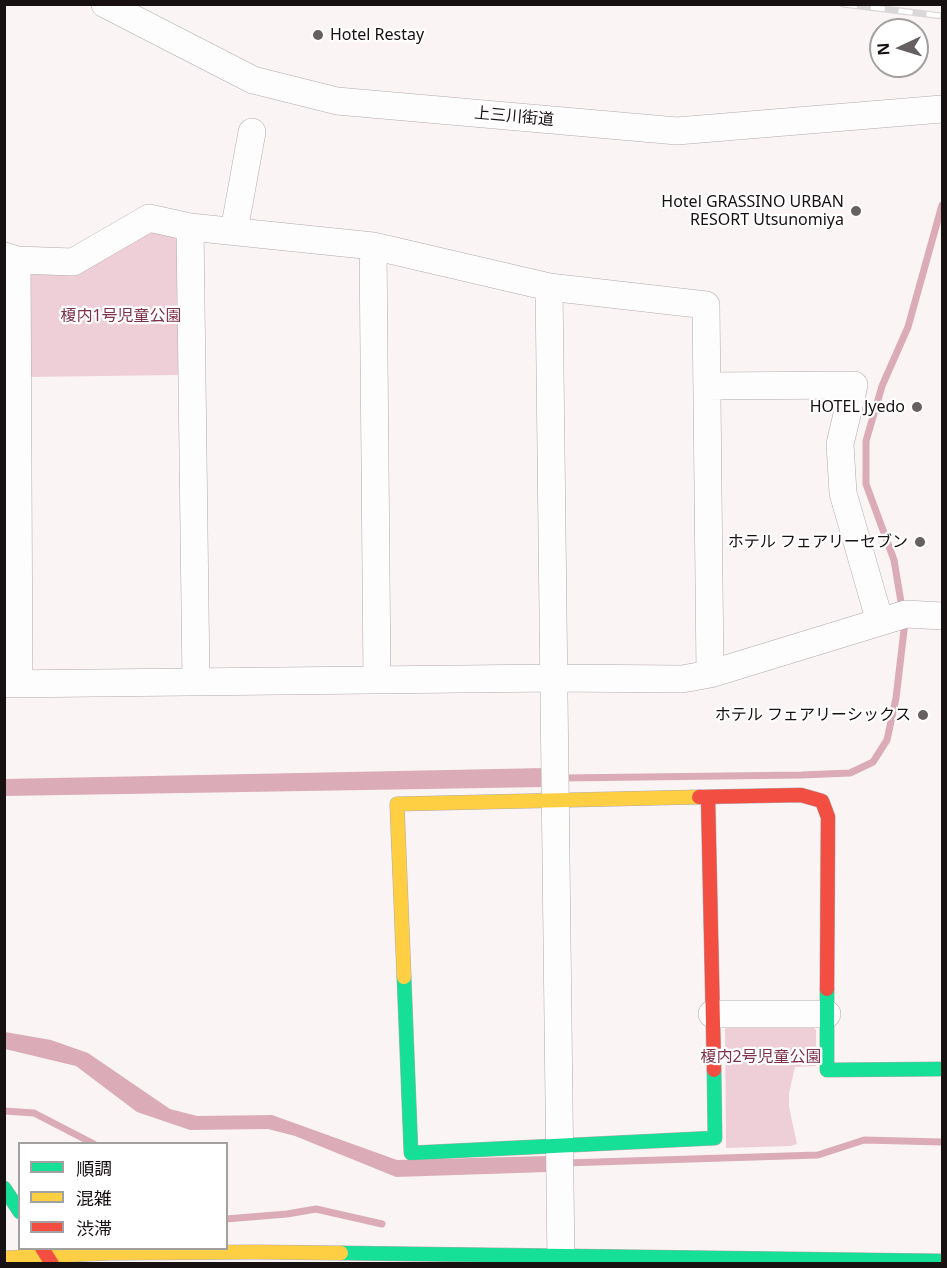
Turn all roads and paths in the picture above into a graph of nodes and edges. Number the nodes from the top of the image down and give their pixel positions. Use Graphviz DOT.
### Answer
graph roads {
  1 [pos="105,4"];
  2 [pos="942,109"];
  3 [pos="252,132"];
  4 [pos="190,227"];
  5 [pos="234,231"];
  6 [pos="373,246"];
  7 [pos="11,258"];
  8 [pos="549,286"];
  9 [pos="707,386"];
  10 [pos="942,616"];
  11 [pos="880,622"];
  12 [pos="710,674"];
  13 [pos="554,678"];
  14 [pos="377,680"];
  15 [pos="196,682"];
  16 [pos="12,684"];
  17 [pos="708,797"];
  18 [pos="555,800"];
  19 [pos="712,1014"];
  20 [pos="827,1014"];
  21 [pos="942,1069"];
  22 [pos="560,1145"];
  23 [pos="4,1188"];
  24 [pos="18,1209"];
  25 [pos="47,1256"];
  26 [pos="4,1258"];
  27 [pos="561,1260"];
  28 [pos="942,1261"];
  1 -- 2 [label="street, 上三川街道"];
  3 -- 5 [label="street"];
  4 -- 5 [label="street"];
  4 -- 7 [label="street"];
  4 -- 15 [label="street"];
  5 -- 6 [label="street"];
  6 -- 8 [label="street"];
  6 -- 14 [label="street"];
  7 -- 16 [label="street"];
  8 -- 9 [label="street"];
  8 -- 13 [label="street"];
  9 -- 11 [label="street"];
  9 -- 12 [label="street"];
  10 -- 11 [label="street"];
  11 -- 12 [label="street"];
  12 -- 13 [label="street"];
  13 -- 14 [label="street"];
  13 -- 18 [label="street"];
  14 -- 15 [label="street"];
  15 -- 16 [label="street"];
  17 -- 18 [label="main road"];
  17 -- 19 [label="main road"];
  17 -- 20 [label="main road"];
  18 -- 22 [label="street"];
  18 -- 22 [label="main road"];
  19 -- 20 [label="street"];
  19 -- 22 [label="main road"];
  20 -- 21 [label="main road"];
  22 -- 27 [label="street"];
  23 -- 24 [label="main road"];
  25 -- 26 [label="main road"];
  25 -- 27 [label="main road"];
  27 -- 28 [label="main road"];
}
